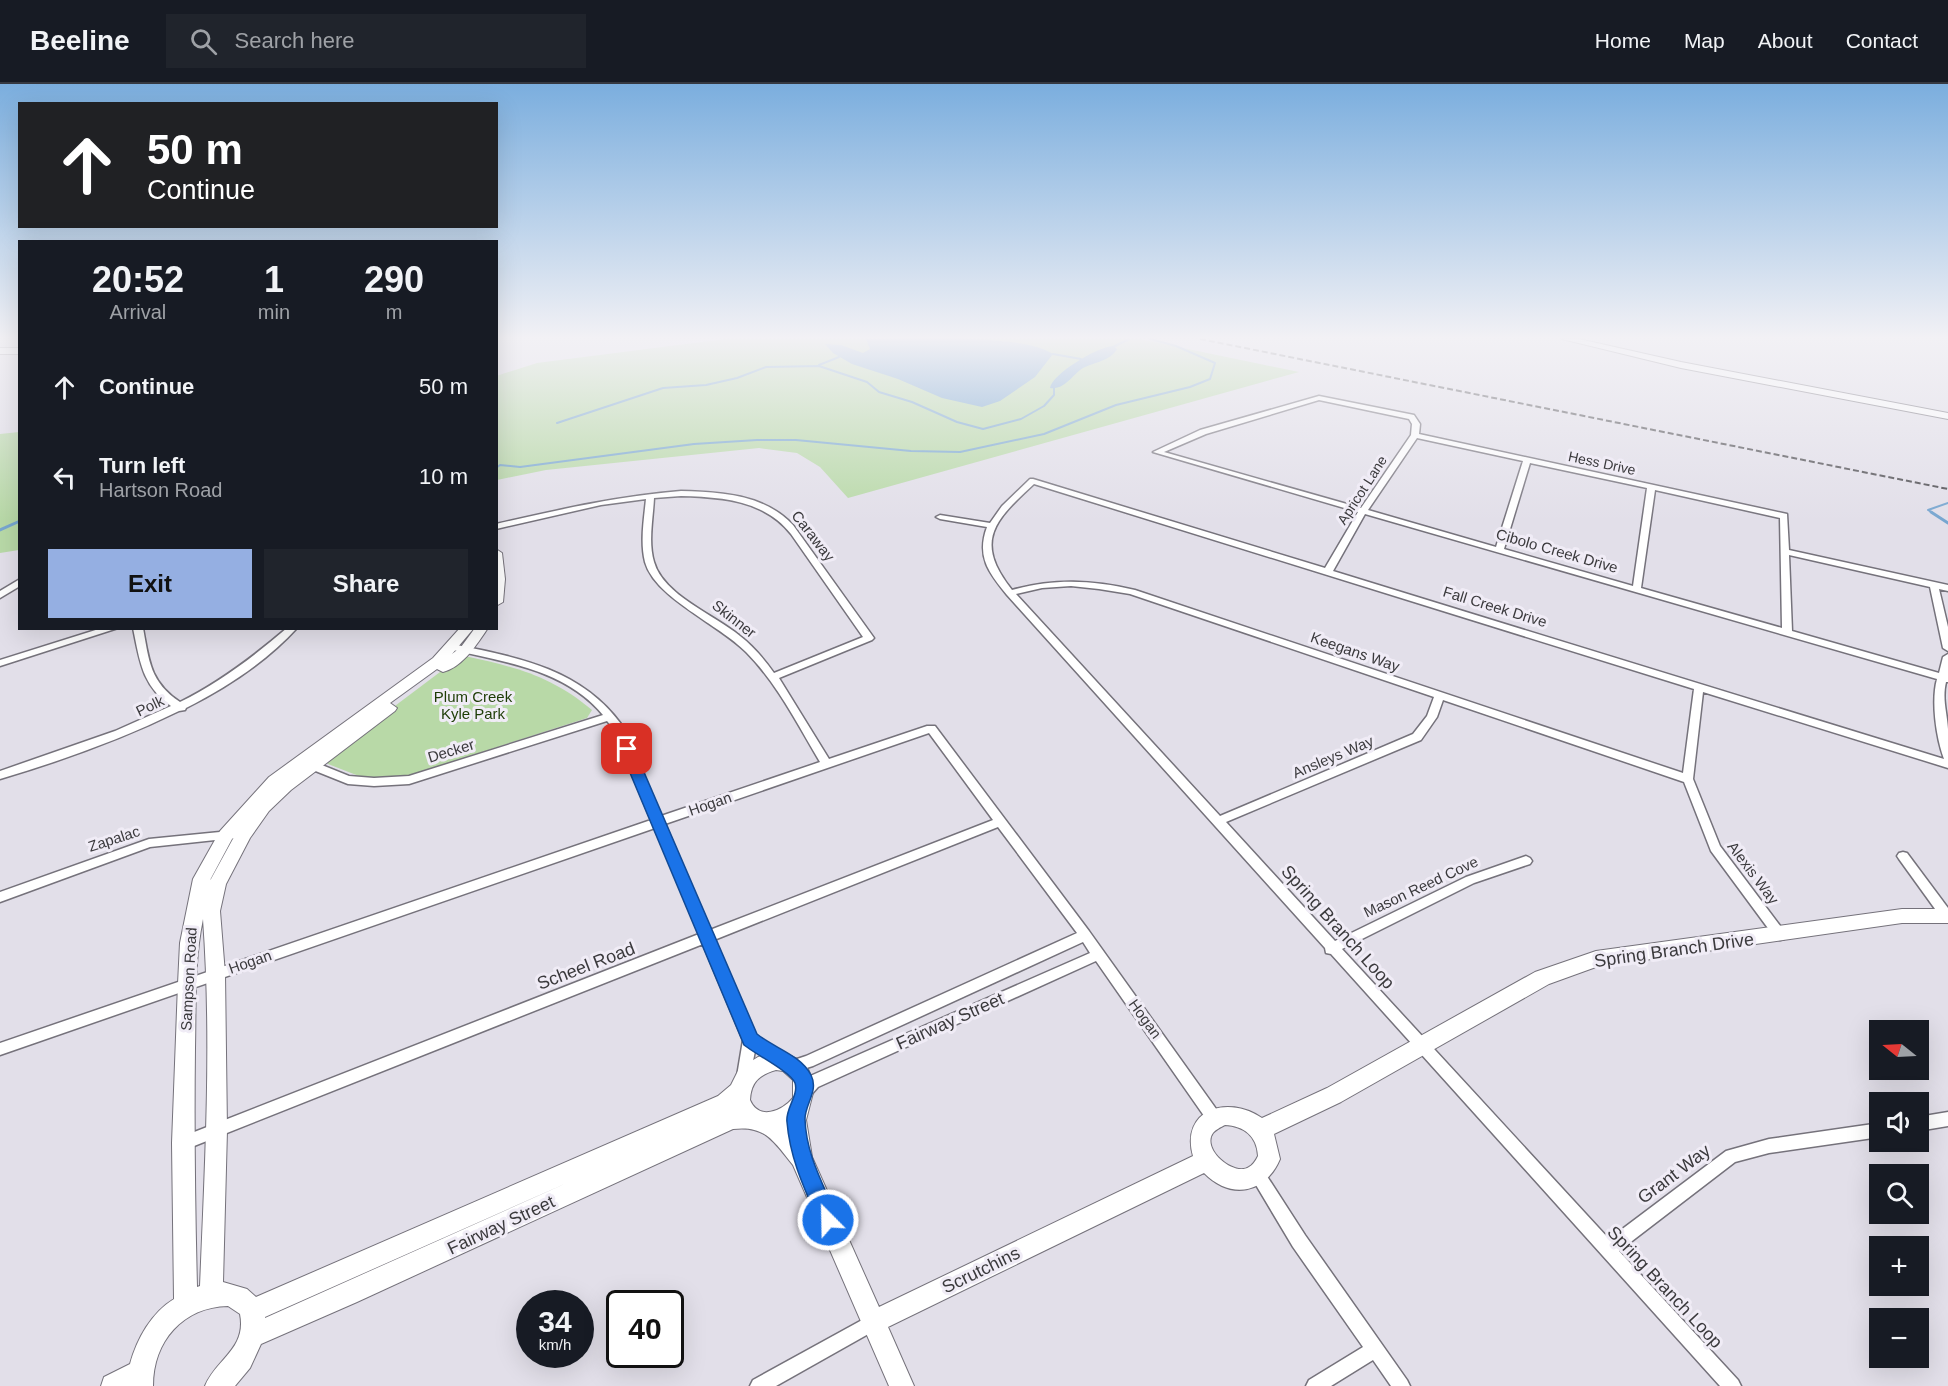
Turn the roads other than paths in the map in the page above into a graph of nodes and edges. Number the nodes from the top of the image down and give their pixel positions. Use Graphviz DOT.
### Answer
graph roads {
  1 [pos="1313,400"];
  2 [pos="1328,400"];
  3 [pos="1860,400"];
  4 [pos="1943,416"];
  5 [pos="1414,435"];
  6 [pos="1157,452"];
  7 [pos="1527,461"];
  8 [pos="1651,488"];
  9 [pos="650,497"];
  10 [pos="1364,510"];
  11 [pos="940,517"];
  12 [pos="990,525"];
  13 [pos="498,527"];
  14 [pos="1500,548"];
  15 [pos="1786,552"];
  16 [pos="498,566"];
  17 [pos="1328,571"];
  18 [pos="18,583"];
  19 [pos="1935,585"];
  20 [pos="1637,588"];
  21 [pos="1948,588"];
  22 [pos="498,590"];
  23 [pos="1010,593"];
  24 [pos="0,595"];
  25 [pos="107,630"];
  26 [pos="138,630"];
  27 [pos="291,630"];
  28 [pos="467,630"];
  29 [pos="480,630"];
  30 [pos="1787,633"];
  31 [pos="459,648"];
  32 [pos="1948,648"];
  33 [pos="1948,657"];
  34 [pos="0,663"];
  35 [pos="773,677"];
  36 [pos="1946,678"];
  37 [pos="1699,687"];
  38 [pos="1439,697"];
  39 [pos="181,708"];
  40 [pos="609,717"];
  41 [pos="1948,757"];
  42 [pos="307,763"];
  43 [pos="826,764"];
  44 [pos="1948,764"];
  45 [pos="0,775"];
  46 [pos="1688,779"];
  47 [pos="1001,821"];
  48 [pos="1218,821"];
  49 [pos="659,822"];
  50 [pos="235,834"];
  51 [pos="1904,856"];
  52 [pos="1526,861"];
  53 [pos="0,897"];
  54 [pos="1948,916"];
  55 [pos="1085,935"];
  56 [pos="1780,935"];
  57 [pos="708,937"];
  58 [pos="1331,949"];
  59 [pos="1098,955"];
  60 [pos="216,974"];
  61 [pos="187,984"];
  62 [pos="750,1040"];
  63 [pos="1422,1044"];
  64 [pos="0,1049"];
  65 [pos="788,1064"];
  66 [pos="741,1085"];
  67 [pos="801,1100"];
  68 [pos="1214,1118"];
  69 [pos="1948,1119"];
  70 [pos="758,1120"];
  71 [pos="1929,1122"];
  72 [pos="217,1130"];
  73 [pos="1260,1130"];
  74 [pos="1869,1132"];
  75 [pos="183,1143"];
  76 [pos="801,1158"];
  77 [pos="1206,1161"];
  78 [pos="1258,1175"];
  79 [pos="1607,1250"];
  80 [pos="211,1295"];
  81 [pos="186,1306"];
  82 [pos="252,1311"];
  83 [pos="873,1322"];
  84 [pos="253,1335"];
  85 [pos="1375,1349"];
  86 [pos="140,1379"];
  87 [pos="113,1386"];
  88 [pos="217,1386"];
  89 [pos="759,1386"];
  90 [pos="902,1386"];
  91 [pos="1315,1386"];
  92 [pos="1401,1386"];
  93 [pos="1732,1386"];
  1 -- 6 [label="street, Apricot Lane"];
  2 -- 5 [label="street, Apricot Lane"];
  3 -- 4 [label="street"];
  5 -- 7 [label="street, Hess Drive"];
  5 -- 10 [label="street, Apricot Lane"];
  6 -- 10 [label="street, Cibolo Creek Drive"];
  7 -- 8 [label="street, Hess Drive"];
  7 -- 14 [label="street"];
  8 -- 15 [label="street, Hess Drive"];
  8 -- 20 [label="street"];
  9 -- 13 [label="street, Caraway"];
  9 -- 35 [label="street, Skinner"];
  9 -- 35 [label="street, Caraway"];
  10 -- 14 [label="street, Cibolo Creek Drive"];
  10 -- 17 [label="street, Apricot Lane"];
  11 -- 12 [label="street"];
  12 -- 17 [label="street, Fall Creek Drive"];
  12 -- 23 [label="street, Spring Branch Loop"];
  14 -- 20 [label="street, Cibolo Creek Drive"];
  15 -- 19 [label="street"];
  15 -- 30 [label="street"];
  16 -- 22 [label="street"];
  17 -- 37 [label="street, Fall Creek Drive"];
  18 -- 24 [label="street"];
  19 -- 21 [label="street"];
  19 -- 32 [label="street"];
  20 -- 30 [label="street, Cibolo Creek Drive"];
  23 -- 38 [label="street, Keegans Way"];
  23 -- 48 [label="street, Spring Branch Loop"];
  25 -- 34 [label="street"];
  26 -- 39 [label="street"];
  27 -- 39 [label="street, Polk"];
  28 -- 31 [label="street, Sampson Road"];
  29 -- 31 [label="street, Sampson Road"];
  30 -- 36 [label="street, Cibolo Creek Drive"];
  31 -- 40 [label="street"];
  31 -- 42 [label="street, Sampson Road"];
  33 -- 36 [label="street"];
  35 -- 43 [label="street, Skinner"];
  36 -- 41 [label="street"];
  37 -- 44 [label="street, Fall Creek Drive"];
  37 -- 46 [label="street, Alexis Way"];
  38 -- 46 [label="street, Keegans Way"];
  38 -- 48 [label="street, Ansleys Way"];
  39 -- 45 [label="street, Polk"];
  40 -- 42 [label="street, Decker"];
  40 -- 49 [label="street"];
  42 -- 50 [label="street, Sampson Road"];
  43 -- 47 [label="street, Hogan"];
  43 -- 49 [label="street, Hogan"];
  46 -- 56 [label="street, Alexis Way"];
  47 -- 55 [label="street, Hogan"];
  47 -- 57 [label="street, Scheel Road"];
  48 -- 58 [label="street, Spring Branch Loop"];
  49 -- 57 [label="street"];
  49 -- 60 [label="street, Hogan"];
  50 -- 53 [label="street, Zapalac"];
  50 -- 60 [label="street, Sampson Road"];
  50 -- 61 [label="street, Sampson Road"];
  51 -- 54 [label="street"];
  52 -- 58 [label="street, Mason Reed Cove"];
  54 -- 56 [label="street, Spring Branch Drive"];
  55 -- 59 [label="street, Hogan"];
  55 -- 65 [label="street, Fairway Street"];
  56 -- 63 [label="street, Spring Branch Drive"];
  57 -- 62 [label="street"];
  57 -- 72 [label="street, Scheel Road"];
  58 -- 63 [label="street, Spring Branch Loop"];
  59 -- 67 [label="street, Fairway Street"];
  59 -- 68 [label="street, Hogan"];
  60 -- 61 [label="street, Hogan"];
  60 -- 72 [label="street, Sampson Road"];
  61 -- 64 [label="street, Hogan"];
  61 -- 75 [label="street, Sampson Road"];
  62 -- 65 [label="street"];
  62 -- 66 [label="street"];
  63 -- 73 [label="street, Spring Branch Drive"];
  63 -- 79 [label="street, Spring Branch Loop"];
  65 -- 66 [label="street"];
  65 -- 67 [label="street"];
  66 -- 70 [label="street"];
  66 -- 82 [label="street, Fairway Street"];
  67 -- 70 [label="street"];
  67 -- 76 [label="street"];
  68 -- 73 [label="street"];
  68 -- 77 [label="street"];
  69 -- 71 [label="street"];
  70 -- 76 [label="street"];
  70 -- 84 [label="street, Fairway Street"];
  72 -- 75 [label="street, Scheel Road"];
  72 -- 80 [label="street, Sampson Road"];
  73 -- 78 [label="street"];
  74 -- 79 [label="street, Grant Way"];
  75 -- 81 [label="street, Sampson Road"];
  76 -- 83 [label="street"];
  77 -- 78 [label="street"];
  77 -- 83 [label="street, Scrutchins"];
  78 -- 85 [label="street"];
  79 -- 93 [label="street, Spring Branch Loop"];
  80 -- 81 [label="street"];
  80 -- 82 [label="street"];
  81 -- 86 [label="street"];
  82 -- 84 [label="street"];
  83 -- 89 [label="street, Scrutchins"];
  83 -- 90 [label="street"];
  84 -- 88 [label="street"];
  85 -- 91 [label="street"];
  85 -- 92 [label="street"];
  86 -- 87 [label="street"];
}
